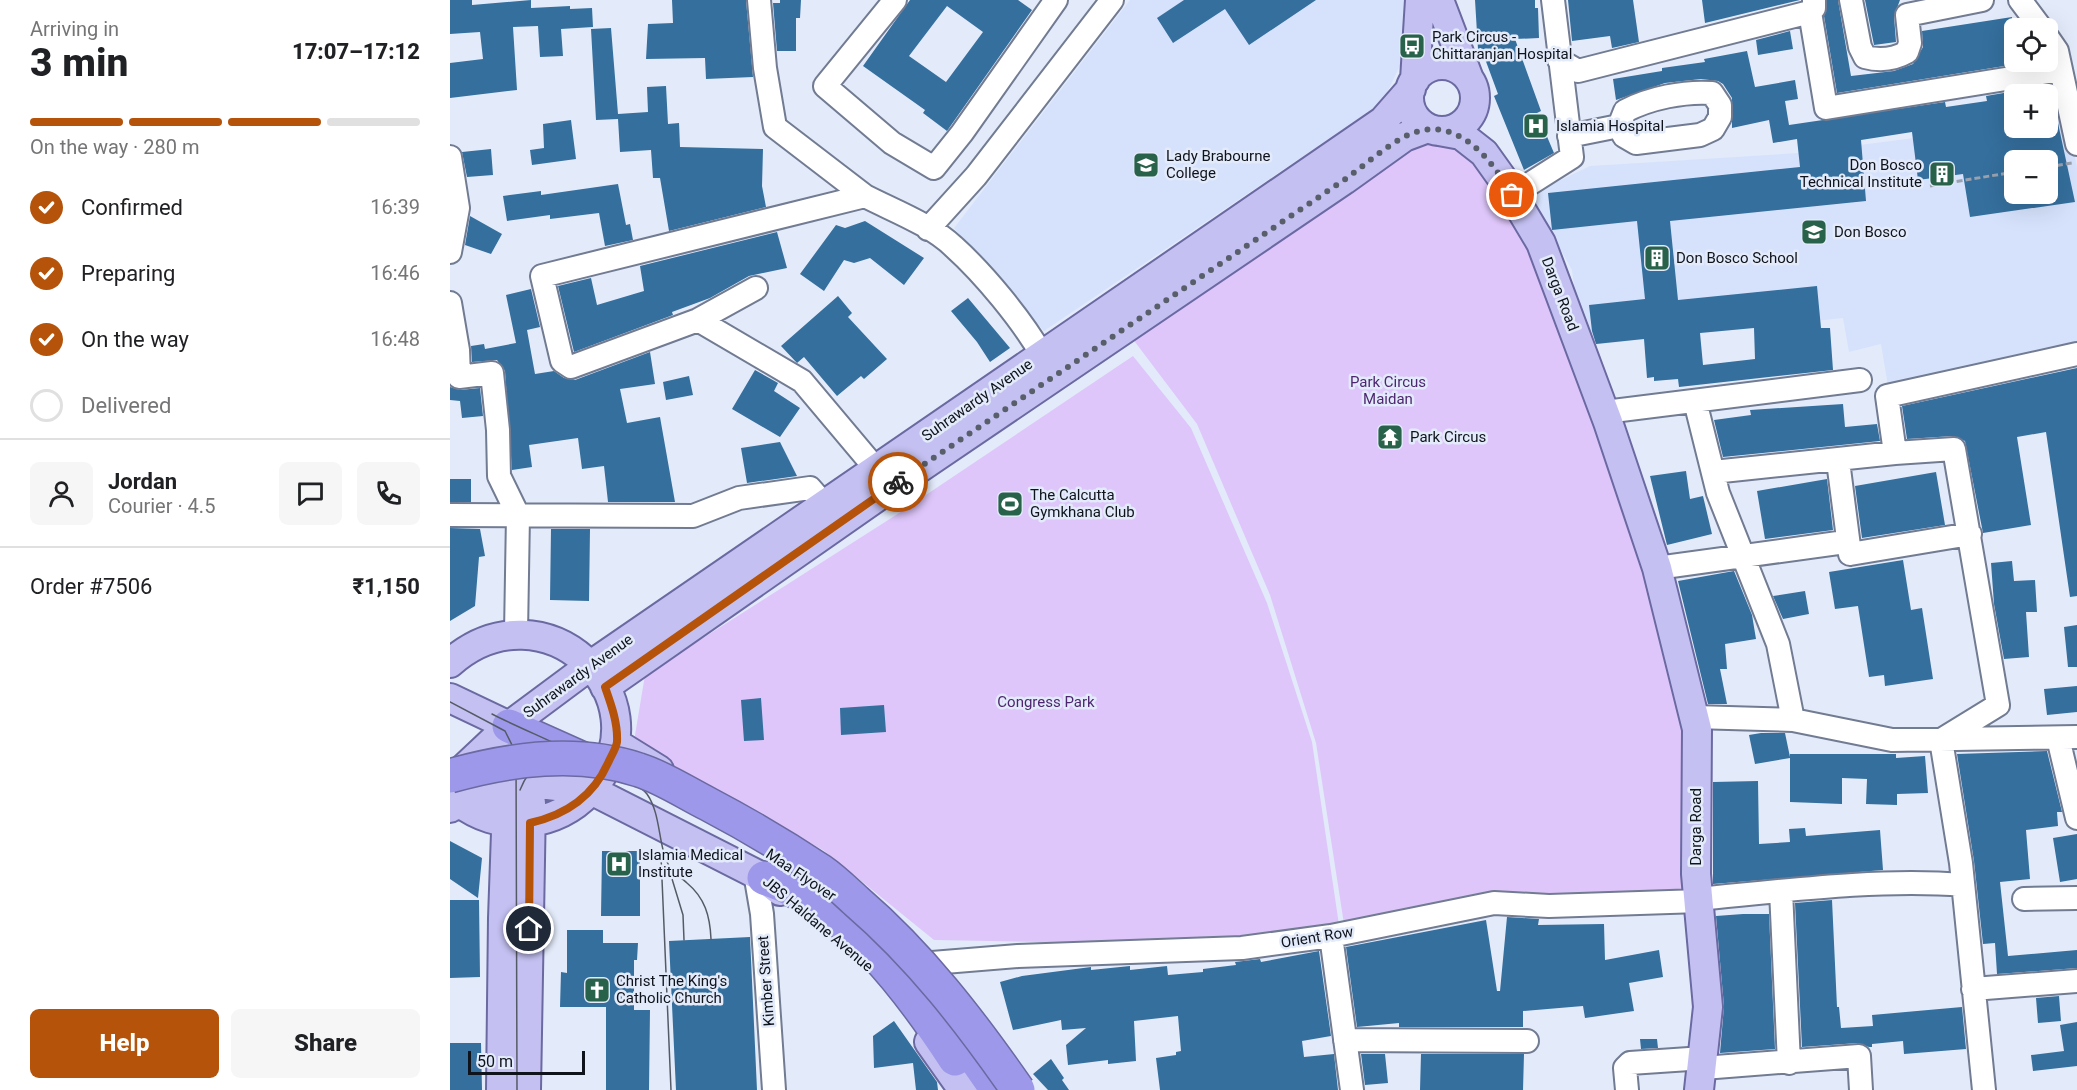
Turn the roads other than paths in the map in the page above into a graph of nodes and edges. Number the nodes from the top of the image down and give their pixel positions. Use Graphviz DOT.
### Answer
graph roads {
  1 [pos="759,0"];
  2 [pos="895,0"];
  3 [pos="1056,0"];
  4 [pos="1112,0"];
  5 [pos="1420,0"];
  6 [pos="1439,0"];
  7 [pos="1553,0"];
  8 [pos="1851,0"];
  9 [pos="1982,0"];
  10 [pos="2020,0"];
  11 [pos="1812,6"];
  12 [pos="2034,18"];
  13 [pos="2058,56"];
  14 [pos="1559,60"];
  15 [pos="2061,70"];
  16 [pos="1413,85"];
  17 [pos="1472,89"];
  18 [pos="1619,126"];
  19 [pos="1434,130"];
  20 [pos="1569,136"];
  21 [pos="2077,144"];
  22 [pos="450,157"];
  23 [pos="1508,188"];
  24 [pos="866,195"];
  25 [pos="928,229"];
  26 [pos="450,252"];
  27 [pos="756,288"];
  28 [pos="450,303"];
  29 [pos="698,320"];
  30 [pos="2077,354"];
  31 [pos="1042,355"];
  32 [pos="1860,380"];
  33 [pos="1695,401"];
  34 [pos="1605,412"];
  35 [pos="1895,453"];
  36 [pos="1838,461"];
  37 [pos="876,469"];
  38 [pos="1713,472"];
  39 [pos="824,504"];
  40 [pos="450,515"];
  41 [pos="518,515"];
  42 [pos="1970,534"];
  43 [pos="1838,543"];
  44 [pos="1743,556"];
  45 [pos="1657,568"];
  46 [pos="516,633"];
  47 [pos="450,663"];
  48 [pos="598,676"];
  49 [pos="450,698"];
  50 [pos="450,708"];
  51 [pos="1694,717"];
  52 [pos="1793,720"];
  53 [pos="506,730"];
  54 [pos="2068,738"];
  55 [pos="1941,740"];
  56 [pos="605,767"];
  57 [pos="520,783"];
  58 [pos="452,792"];
  59 [pos="2077,818"];
  60 [pos="518,823"];
  61 [pos="770,879"];
  62 [pos="1963,885"];
  63 [pos="1781,891"];
  64 [pos="2077,897"];
  65 [pos="2024,899"];
  66 [pos="1699,900"];
  67 [pos="1331,936"];
  68 [pos="932,963"];
  69 [pos="2077,981"];
  70 [pos="1973,989"];
  71 [pos="1345,1040"];
  72 [pos="1527,1041"];
  73 [pos="1790,1063"];
  74 [pos="1702,1072"];
  75 [pos="501,1090"];
  76 [pos="526,1090"];
  77 [pos="774,1090"];
  78 [pos="963,1090"];
  79 [pos="976,1090"];
  80 [pos="997,1090"];
  81 [pos="1018,1090"];
  82 [pos="1032,1090"];
  83 [pos="1353,1090"];
  84 [pos="1627,1090"];
  85 [pos="1861,1090"];
  86 [pos="1984,1090"];
  1 -- 24 [label="street"];
  2 -- 3 [label="street"];
  4 -- 25 [label="street"];
  5 -- 16 [label="main road"];
  6 -- 17 [label="main road, Darga Road"];
  7 -- 14 [label="street"];
  8 -- 9 [label="street"];
  10 -- 12 [label="street"];
  11 -- 14 [label="street"];
  11 -- 15 [label="street"];
  13 -- 15 [label="street"];
  14 -- 20 [label="street"];
  15 -- 21 [label="street"];
  16 -- 17 [label="main road"];
  16 -- 19 [label="main road"];
  16 -- 31 [label="main road, Suhrawardy Avenue"];
  17 -- 19 [label="main road"];
  17 -- 23 [label="main road, Darga Road"];
  18 -- 20 [label="street"];
  19 -- 23 [label="main road, Darga Road"];
  19 -- 48 [label="main road, Suhrawardy Avenue"];
  20 -- 23 [label="street"];
  22 -- 26 [label="street"];
  23 -- 34 [label="main road, Darga Road"];
  24 -- 25 [label="street"];
  24 -- 29 [label="street"];
  25 -- 31 [label="street"];
  27 -- 29 [label="street"];
  28 -- 41 [label="street"];
  29 -- 37 [label="street"];
  30 -- 35 [label="street"];
  31 -- 37 [label="main road, Suhrawardy Avenue"];
  32 -- 33 [label="street"];
  33 -- 34 [label="street"];
  33 -- 38 [label="street"];
  34 -- 45 [label="main road, Darga Road"];
  35 -- 36 [label="street"];
  35 -- 42 [label="street"];
  36 -- 38 [label="street"];
  36 -- 42 [label="street"];
  37 -- 39 [label="main road, Suhrawardy Avenue"];
  38 -- 44 [label="street"];
  39 -- 41 [label="street"];
  39 -- 48 [label="main road, Suhrawardy Avenue"];
  40 -- 41 [label="street"];
  41 -- 46 [label="street"];
  42 -- 55 [label="street"];
  43 -- 44 [label="street"];
  44 -- 45 [label="street"];
  44 -- 52 [label="street"];
  45 -- 51 [label="main road, Darga Road"];
  46 -- 47 [label="main road"];
  46 -- 48 [label="main road"];
  48 -- 53 [label="main road, Suhrawardy Avenue"];
  48 -- 56 [label="main road"];
  49 -- 53 [label="main road"];
  50 -- 53 [label="main road"];
  51 -- 52 [label="street"];
  51 -- 66 [label="main road, Darga Road"];
  52 -- 55 [label="street"];
  53 -- 56 [label="highway, Maa Flyover"];
  53 -- 57 [label="main road"];
  53 -- 58 [label="main road, Suhrawardy Avenue"];
  54 -- 55 [label="street"];
  54 -- 59 [label="street"];
  55 -- 62 [label="street"];
  56 -- 57 [label="main road, JBS Haldane Avenue"];
  56 -- 60 [label="main road"];
  56 -- 61 [label="main road, JBS Haldane Avenue"];
  56 -- 68 [label="main road, Maa Flyover"];
  56 -- 80 [label="highway, Maa Flyover"];
  57 -- 58 [label="main road, JBS Haldane Avenue"];
  57 -- 60 [label="main road"];
  58 -- 60 [label="main road"];
  58 -- 81 [label="highway, bridge"];
  60 -- 75 [label="main road"];
  60 -- 76 [label="main road"];
  61 -- 77 [label="street, Kimber Street"];
  61 -- 78 [label="main road, JBS Haldane Avenue"];
  61 -- 79 [label="highway, Maa Flyover"];
  62 -- 63 [label="street, Orient Row"];
  62 -- 70 [label="street"];
  63 -- 66 [label="street, Orient Row"];
  63 -- 73 [label="street"];
  64 -- 65 [label="street"];
  66 -- 67 [label="street, Orient Row"];
  66 -- 74 [label="main road, Darga Road"];
  67 -- 68 [label="street, Orient Row"];
  67 -- 71 [label="street"];
  68 -- 82 [label="main road, Maa Flyover"];
  69 -- 70 [label="street"];
  70 -- 86 [label="street"];
  71 -- 72 [label="street"];
  71 -- 83 [label="street"];
  73 -- 74 [label="street"];
  73 -- 85 [label="street"];
  74 -- 84 [label="street"];
}
